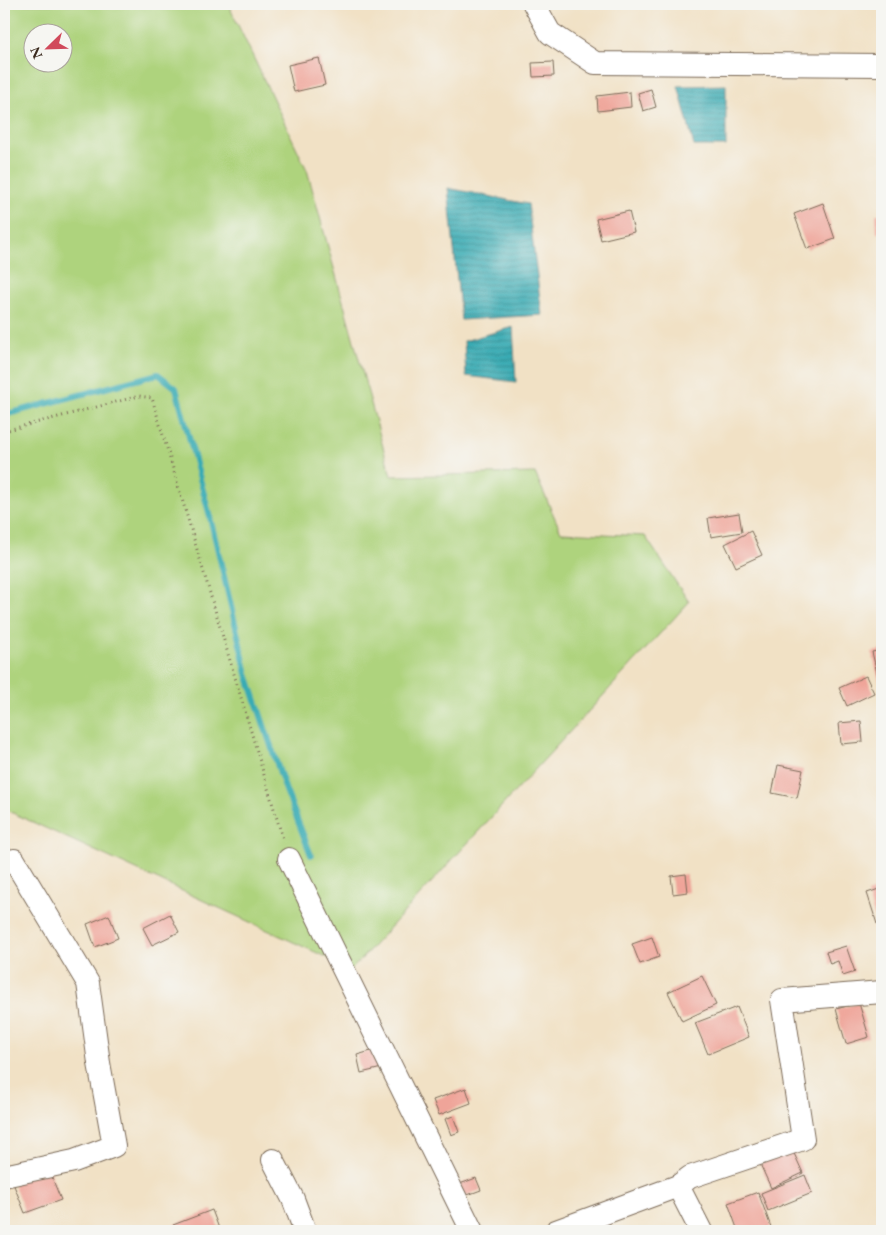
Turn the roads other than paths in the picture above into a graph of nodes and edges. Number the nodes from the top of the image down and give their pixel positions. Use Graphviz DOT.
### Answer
graph roads {
  1 [pos="534,4"];
  2 [pos="882,65"];
  3 [pos="289,859"];
  4 [pos="14,860"];
  5 [pos="882,992"];
  6 [pos="273,1160"];
  7 [pos="4,1176"];
  8 [pos="678,1186"];
  9 [pos="305,1231"];
  10 [pos="472,1231"];
  11 [pos="556,1231"];
  12 [pos="701,1231"];
  1 -- 2 [label="street"];
  3 -- 10 [label="street"];
  4 -- 7 [label="street"];
  5 -- 8 [label="street"];
  6 -- 9 [label="street"];
  8 -- 11 [label="street"];
  8 -- 12 [label="street"];
}
